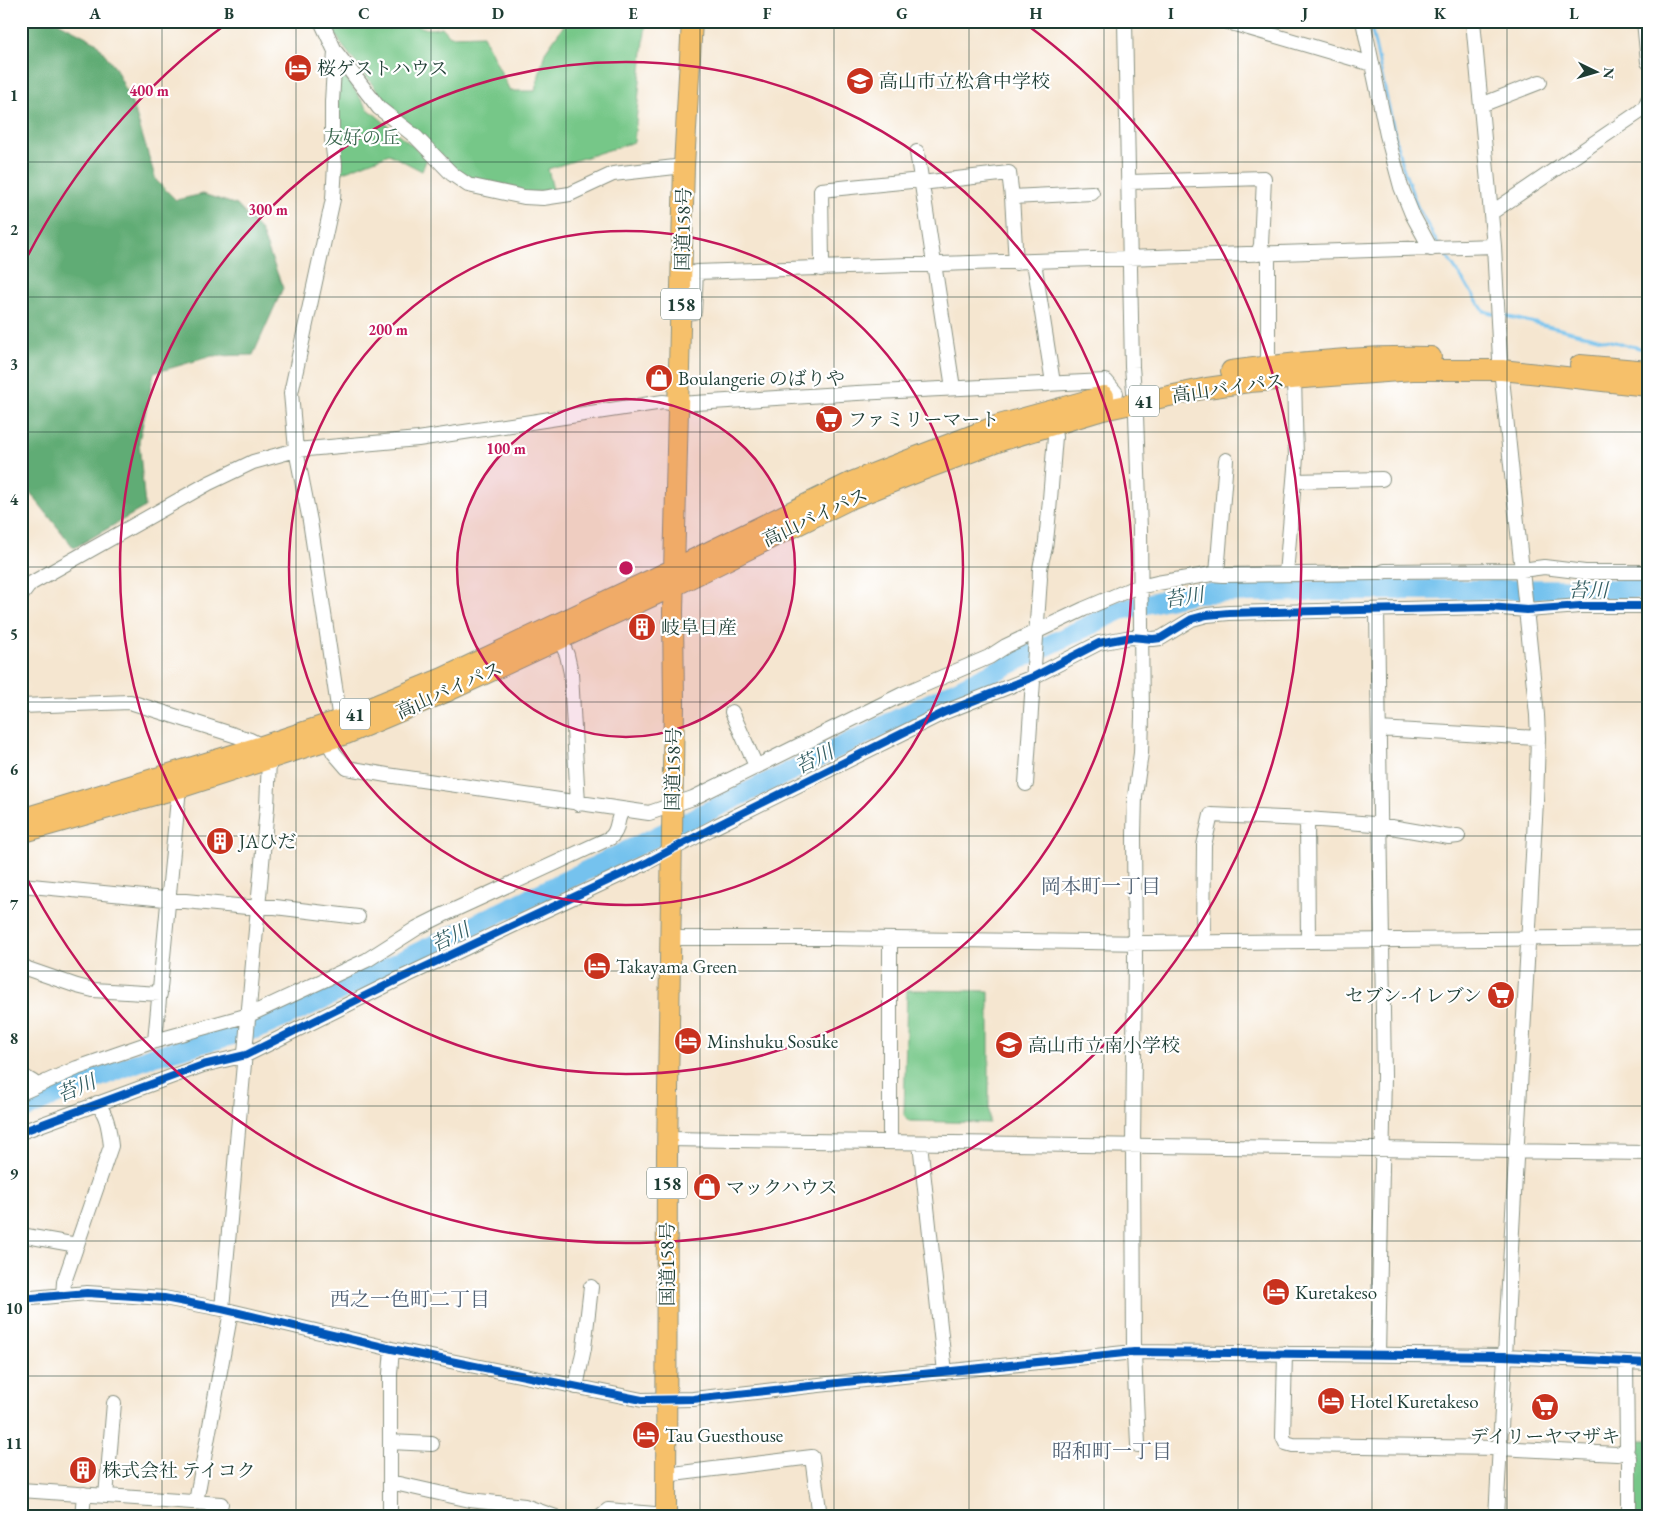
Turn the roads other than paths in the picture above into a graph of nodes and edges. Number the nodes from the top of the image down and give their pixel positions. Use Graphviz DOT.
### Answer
graph roads {
  1 [pos="320,21"];
  2 [pos="692,21"];
  3 [pos="1125,21"];
  4 [pos="1362,21"];
  5 [pos="1473,21"];
  6 [pos="1644,21"];
  7 [pos="1228,22"];
  8 [pos="336,51"];
  9 [pos="1648,62"];
  10 [pos="1372,64"];
  11 [pos="1540,82"];
  12 [pos="1648,100"];
  13 [pos="1481,106"];
  14 [pos="917,152"];
  15 [pos="684,166"];
  16 [pos="921,182"];
  17 [pos="1129,182"];
  18 [pos="1092,193"];
  19 [pos="1012,197"];
  20 [pos="1491,213"];
  21 [pos="1494,246"];
  22 [pos="1433,249"];
  23 [pos="1263,254"];
  24 [pos="1130,259"];
  25 [pos="1034,262"];
  26 [pos="1016,263"];
  27 [pos="934,266"];
  28 [pos="821,269"];
  29 [pos="680,313"];
  30 [pos="1268,358"];
  31 [pos="1501,364"];
  32 [pos="1648,371"];
  33 [pos="1294,378"];
  34 [pos="1053,383"];
  35 [pos="1648,386"];
  36 [pos="953,388"];
  37 [pos="1128,395"];
  38 [pos="679,404"];
  39 [pos="1052,426"];
  40 [pos="296,450"];
  41 [pos="1226,460"];
  42 [pos="1382,479"];
  43 [pos="1294,481"];
  44 [pos="1648,572"];
  45 [pos="1523,573"];
  46 [pos="1217,574"];
  47 [pos="1286,574"];
  48 [pos="674,578"];
  49 [pos="1141,590"];
  50 [pos="21,596"];
  51 [pos="1648,606"];
  52 [pos="1527,607"];
  53 [pos="1377,610"];
  54 [pos="1036,633"];
  55 [pos="1140,633"];
  56 [pos="560,639"];
  57 [pos="1034,674"];
  58 [pos="21,706"];
  59 [pos="732,712"];
  60 [pos="340,720"];
  61 [pos="1379,729"];
  62 [pos="1538,738"];
  63 [pos="327,740"];
  64 [pos="265,753"];
  65 [pos="756,766"];
  66 [pos="1026,784"];
  67 [pos="179,788"];
  68 [pos="578,804"];
  69 [pos="672,808"];
  70 [pos="623,810"];
  71 [pos="21,819"];
  72 [pos="1307,819"];
  73 [pos="1381,826"];
  74 [pos="21,833"];
  75 [pos="1458,836"];
  76 [pos="672,846"];
  77 [pos="21,885"];
  78 [pos="169,900"];
  79 [pos="259,908"];
  80 [pos="358,917"];
  81 [pos="1648,936"];
  82 [pos="671,938"];
  83 [pos="1528,938"];
  84 [pos="890,939"];
  85 [pos="1308,940"];
  86 [pos="1382,940"];
  87 [pos="1203,942"];
  88 [pos="1135,943"];
  89 [pos="21,965"];
  90 [pos="160,994"];
  91 [pos="249,1017"];
  92 [pos="155,1040"];
  93 [pos="246,1052"];
  94 [pos="21,1075"];
  95 [pos="34,1086"];
  96 [pos="21,1093"];
  97 [pos="97,1103"];
  98 [pos="21,1132"];
  99 [pos="667,1139"];
  100 [pos="890,1142"];
  101 [pos="920,1143"];
  102 [pos="1133,1146"];
  103 [pos="1384,1149"];
  104 [pos="1516,1152"];
  105 [pos="1648,1153"];
  106 [pos="21,1235"];
  107 [pos="77,1245"];
  108 [pos="591,1287"];
  109 [pos="63,1295"];
  110 [pos="21,1299"];
  111 [pos="227,1310"];
  112 [pos="392,1349"];
  113 [pos="1134,1352"];
  114 [pos="1285,1353"];
  115 [pos="1378,1354"];
  116 [pos="1504,1356"];
  117 [pos="1626,1362"];
  118 [pos="1648,1363"];
  119 [pos="945,1372"];
  120 [pos="576,1386"];
  121 [pos="666,1400"];
  122 [pos="114,1403"];
  123 [pos="390,1442"];
  124 [pos="432,1444"];
  125 [pos="1138,1445"];
  126 [pos="1499,1448"];
  127 [pos="1626,1451"];
  128 [pos="666,1475"];
  129 [pos="390,1482"];
  130 [pos="21,1490"];
  131 [pos="84,1494"];
  132 [pos="106,1496"];
  133 [pos="196,1502"];
  134 [pos="221,1504"];
  135 [pos="666,1516"];
  136 [pos="82,1517"];
  137 [pos="390,1517"];
  138 [pos="556,1517"];
  139 [pos="599,1517"];
  140 [pos="820,1517"];
  141 [pos="1496,1517"];
  142 [pos="1629,1517"];
  1 -- 8 [label="street"];
  2 -- 15 [label="highway, 国道158号 / 158"];
  3 -- 17 [label="street"];
  4 -- 10 [label="street"];
  5 -- 13 [label="street"];
  6 -- 9 [label="street"];
  7 -- 10 [label="street"];
  8 -- 15 [label="street"];
  8 -- 40 [label="street"];
  10 -- 22 [label="street"];
  11 -- 13 [label="street"];
  12 -- 20 [label="street"];
  13 -- 20 [label="street"];
  14 -- 16 [label="street"];
  15 -- 29 [label="highway, 国道158号 / 158"];
  16 -- 19 [label="street"];
  16 -- 27 [label="street"];
  16 -- 28 [label="street"];
  17 -- 23 [label="street"];
  17 -- 24 [label="street"];
  18 -- 19 [label="street"];
  19 -- 26 [label="street"];
  20 -- 21 [label="street"];
  21 -- 22 [label="street"];
  21 -- 31 [label="street"];
  22 -- 23 [label="street"];
  23 -- 24 [label="street"];
  23 -- 30 [label="street"];
  24 -- 25 [label="street"];
  24 -- 37 [label="street"];
  25 -- 26 [label="street"];
  25 -- 34 [label="street"];
  26 -- 27 [label="street"];
  27 -- 28 [label="street"];
  27 -- 36 [label="street"];
  28 -- 29 [label="street"];
  29 -- 38 [label="highway, 国道158号 / 158"];
  31 -- 32 [label="highway, 高山バイパス / 41"];
  31 -- 33 [label="highway, 高山バイパス / 41"];
  31 -- 35 [label="highway, 高山バイパス / 41"];
  31 -- 37 [label="highway, 高山バイパス / 41"];
  31 -- 45 [label="street"];
  33 -- 37 [label="highway, 高山バイパス / 41"];
  33 -- 43 [label="street"];
  34 -- 36 [label="street"];
  34 -- 37 [label="street"];
  36 -- 38 [label="street"];
  37 -- 39 [label="highway, 高山バイパス / 41"];
  37 -- 48 [label="highway, 高山バイパス / 41"];
  37 -- 49 [label="street"];
  38 -- 40 [label="street"];
  38 -- 48 [label="highway, 国道158号 / 158"];
  39 -- 48 [label="highway, 高山バイパス / 41"];
  39 -- 54 [label="street"];
  40 -- 50 [label="street"];
  40 -- 60 [label="street"];
  41 -- 46 [label="street"];
  42 -- 43 [label="street"];
  43 -- 47 [label="street"];
  44 -- 45 [label="street"];
  45 -- 47 [label="street"];
  45 -- 52 [label="street"];
  46 -- 47 [label="street"];
  46 -- 49 [label="street"];
  48 -- 56 [label="highway, 高山バイパス / 41"];
  48 -- 60 [label="highway, 高山バイパス / 41"];
  48 -- 69 [label="highway, 国道158号 / 158"];
  49 -- 54 [label="street"];
  49 -- 55 [label="street"];
  51 -- 52 [label="street"];
  52 -- 53 [label="street"];
  52 -- 62 [label="street"];
  53 -- 55 [label="street"];
  53 -- 61 [label="street"];
  54 -- 57 [label="street"];
  54 -- 65 [label="street"];
  55 -- 57 [label="street"];
  55 -- 88 [label="street"];
  56 -- 63 [label="highway, 高山バイパス / 41"];
  56 -- 68 [label="street"];
  57 -- 66 [label="street"];
  57 -- 76 [label="street"];
  58 -- 64 [label="street"];
  59 -- 65 [label="street"];
  60 -- 64 [label="highway, 高山バイパス / 41"];
  61 -- 62 [label="street"];
  61 -- 73 [label="street"];
  62 -- 83 [label="street"];
  63 -- 64 [label="highway, 高山バイパス / 41"];
  63 -- 68 [label="street"];
  64 -- 67 [label="highway, 高山バイパス / 41"];
  64 -- 71 [label="highway, 高山バイパス / 41"];
  64 -- 79 [label="street"];
  65 -- 69 [label="street"];
  67 -- 74 [label="highway, 高山バイパス / 41"];
  67 -- 78 [label="street"];
  68 -- 70 [label="street"];
  69 -- 70 [label="street"];
  69 -- 76 [label="highway, 国道158号 / 158"];
  70 -- 91 [label="street"];
  72 -- 73 [label="street"];
  72 -- 85 [label="street"];
  72 -- 87 [label="street"];
  73 -- 75 [label="street"];
  73 -- 86 [label="street"];
  76 -- 82 [label="highway, 国道158号 / 158"];
  76 -- 93 [label="street"];
  77 -- 78 [label="street"];
  78 -- 79 [label="street"];
  78 -- 90 [label="street"];
  79 -- 80 [label="street"];
  79 -- 91 [label="street"];
  81 -- 83 [label="street"];
  82 -- 84 [label="street"];
  82 -- 99 [label="highway, 国道158号 / 158"];
  83 -- 86 [label="street"];
  83 -- 104 [label="street"];
  84 -- 88 [label="street"];
  84 -- 100 [label="street"];
  85 -- 86 [label="street"];
  85 -- 87 [label="street"];
  86 -- 103 [label="street"];
  87 -- 88 [label="street"];
  88 -- 102 [label="street"];
  89 -- 90 [label="street"];
  90 -- 92 [label="street"];
  91 -- 92 [label="street"];
  91 -- 93 [label="street"];
  92 -- 95 [label="street"];
  93 -- 97 [label="street"];
  93 -- 111 [label="street"];
  94 -- 95 [label="street"];
  95 -- 96 [label="street"];
  97 -- 98 [label="street"];
  97 -- 107 [label="street"];
  99 -- 100 [label="street"];
  99 -- 121 [label="highway, 国道158号 / 158"];
  100 -- 101 [label="street"];
  101 -- 102 [label="street"];
  101 -- 119 [label="street"];
  102 -- 103 [label="street"];
  102 -- 113 [label="street"];
  103 -- 104 [label="street"];
  103 -- 115 [label="street"];
  104 -- 105 [label="street"];
  104 -- 116 [label="street"];
  106 -- 107 [label="street"];
  107 -- 109 [label="street"];
  108 -- 120 [label="street"];
  109 -- 110 [label="street"];
  109 -- 111 [label="street"];
  111 -- 112 [label="street"];
  111 -- 133 [label="street"];
  112 -- 120 [label="street"];
  112 -- 123 [label="street"];
  113 -- 114 [label="street"];
  113 -- 119 [label="street"];
  113 -- 125 [label="street"];
  114 -- 115 [label="street"];
  114 -- 126 [label="street"];
  115 -- 116 [label="street"];
  116 -- 117 [label="street"];
  116 -- 126 [label="street"];
  117 -- 118 [label="street"];
  117 -- 127 [label="street"];
  119 -- 121 [label="street"];
  120 -- 121 [label="street"];
  121 -- 128 [label="highway, 国道158号 / 158"];
  122 -- 132 [label="street"];
  123 -- 124 [label="street"];
  123 -- 129 [label="street"];
  126 -- 127 [label="street"];
  126 -- 141 [label="street"];
  127 -- 142 [label="street"];
  128 -- 135 [label="highway, 国道158号 / 158"];
  128 -- 140 [label="street"];
  129 -- 137 [label="street"];
  129 -- 138 [label="street"];
  130 -- 131 [label="street"];
  131 -- 132 [label="street"];
  131 -- 136 [label="street"];
  132 -- 133 [label="street"];
  133 -- 134 [label="street"];
  135 -- 139 [label="street"];
}
